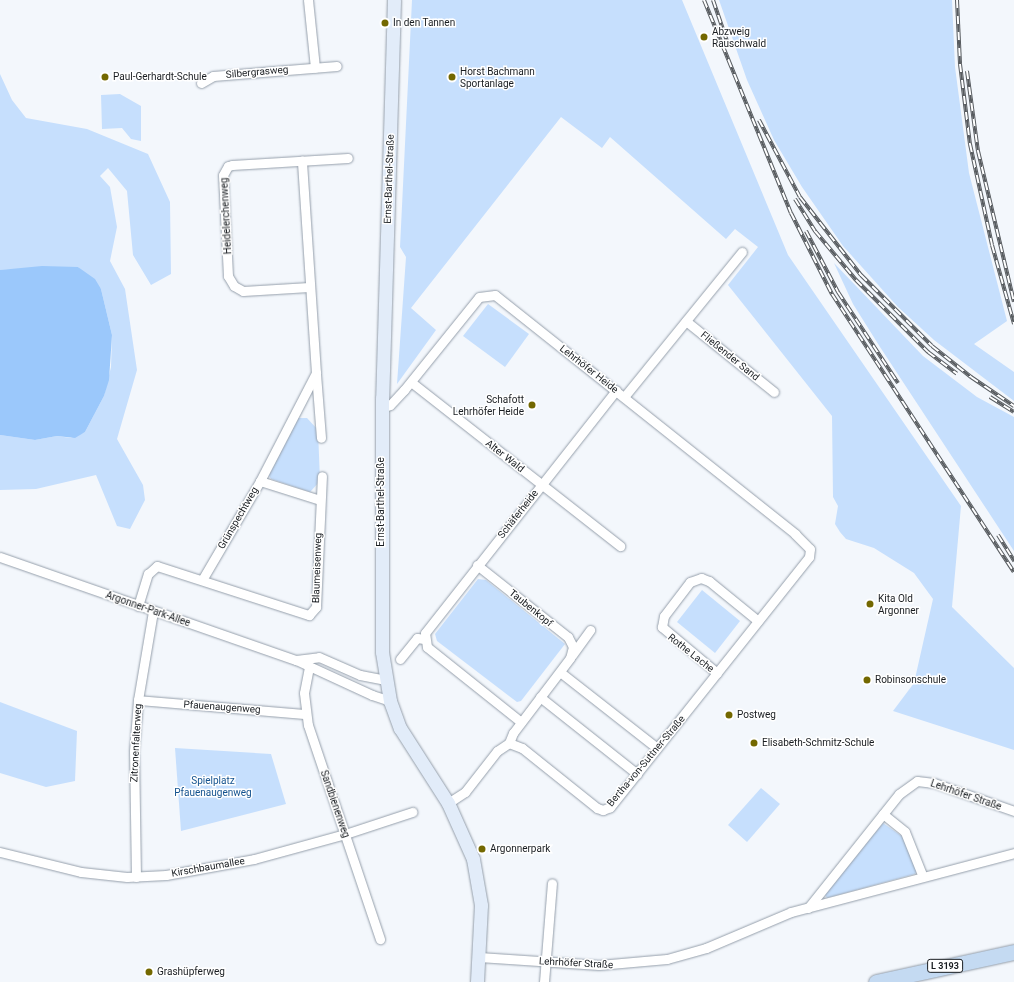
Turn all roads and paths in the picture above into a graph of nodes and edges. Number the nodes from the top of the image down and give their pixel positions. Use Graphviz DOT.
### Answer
graph roads {
  1 [pos="308,0"];
  2 [pos="394,0"];
  3 [pos="337,66"];
  4 [pos="315,68"];
  5 [pos="201,83"];
  6 [pos="348,158"];
  7 [pos="302,160"];
  8 [pos="742,252"];
  9 [pos="309,287"];
  10 [pos="686,321"];
  11 [pos="316,373"];
  12 [pos="411,382"];
  13 [pos="616,390"];
  14 [pos="774,392"];
  15 [pos="624,397"];
  16 [pos="382,408"];
  17 [pos="321,438"];
  18 [pos="322,476"];
  19 [pos="260,480"];
  20 [pos="541,485"];
  21 [pos="320,500"];
  22 [pos="620,546"];
  23 [pos="810,549"];
  24 [pos="0,557"];
  25 [pos="477,565"];
  26 [pos="202,580"];
  27 [pos="138,606"];
  28 [pos="153,611"];
  29 [pos="758,620"];
  30 [pos="590,630"];
  31 [pos="424,639"];
  32 [pos="570,658"];
  33 [pos="400,659"];
  34 [pos="296,660"];
  35 [pos="309,667"];
  36 [pos="560,672"];
  37 [pos="717,673"];
  38 [pos="385,680"];
  39 [pos="540,697"];
  40 [pos="138,700"];
  41 [pos="390,701"];
  42 [pos="305,714"];
  43 [pos="521,722"];
  44 [pos="510,743"];
  45 [pos="658,748"];
  46 [pos="637,774"];
  47 [pos="448,803"];
  48 [pos="412,812"];
  49 [pos="1014,812"];
  50 [pos="883,814"];
  51 [pos="345,834"];
  52 [pos="0,852"];
  53 [pos="1014,853"];
  54 [pos="136,877"];
  55 [pos="923,877"];
  56 [pos="552,883"];
  57 [pos="808,908"];
  58 [pos="380,939"];
  59 [pos="1014,952"];
  60 [pos="479,957"];
  61 [pos="545,962"];
  62 [pos="477,982"];
  63 [pos="544,982"];
  64 [pos="876,982"];
  1 -- 4 [label="street"];
  2 -- 16 [label="street, Ernst-Barthel-Straße"];
  3 -- 4 [label="street, Silbergrasweg"];
  4 -- 5 [label="street, Silbergrasweg"];
  6 -- 7 [label="street, Heidelerchenweg"];
  7 -- 9 [label="street"];
  7 -- 9 [label="street, Heidelerchenweg"];
  8 -- 10 [label="street"];
  9 -- 11 [label="street"];
  10 -- 14 [label="street, Fließender Sand"];
  10 -- 15 [label="street"];
  11 -- 17 [label="street"];
  11 -- 19 [label="street, Grünspechtweg"];
  12 -- 13 [label="street, Lehrhöfer Heide"];
  12 -- 16 [label="street, Lehrhöfer Heide"];
  12 -- 20 [label="street, Alter Wald"];
  13 -- 15 [label="street, Lehrhöfer Heide"];
  13 -- 20 [label="street, Schäferheide"];
  15 -- 23 [label="street, Lehrhöfer Heide"];
  16 -- 38 [label="street, Ernst-Barthel-Straße"];
  18 -- 21 [label="street, Blaumeisenweg"];
  19 -- 21 [label="street"];
  19 -- 26 [label="street, Grünspechtweg"];
  20 -- 22 [label="street, Alter Wald"];
  20 -- 25 [label="street, Schäferheide"];
  21 -- 26 [label="street, Blaumeisenweg"];
  23 -- 29 [label="street, Bertha-von-Suttner-Straße"];
  24 -- 27 [label="street, Argonner-Park-Allee"];
  25 -- 31 [label="street, Schäferheide"];
  25 -- 32 [label="street, Taubenkopf"];
  26 -- 27 [label="street"];
  27 -- 28 [label="street, Argonner-Park-Allee"];
  28 -- 34 [label="street, Argonner-Park-Allee"];
  28 -- 40 [label="street, Zitronenfalterweg"];
  29 -- 37 [label="street, Bertha-von-Suttner-Straße"];
  29 -- 37 [label="street, Rothe Lache"];
  30 -- 32 [label="street"];
  31 -- 33 [label="street"];
  31 -- 43 [label="street"];
  32 -- 36 [label="street"];
  34 -- 35 [label="street, Argonner-Park-Allee"];
  34 -- 38 [label="street, Argonner-Park-Allee"];
  35 -- 41 [label="street, Argonner-Park-Allee"];
  35 -- 42 [label="street, Sandbienenweg"];
  36 -- 39 [label="street"];
  36 -- 45 [label="street"];
  37 -- 45 [label="street, Bertha-von-Suttner-Straße"];
  38 -- 41 [label="street, Ernst-Barthel-Straße"];
  39 -- 43 [label="street"];
  39 -- 46 [label="street"];
  40 -- 42 [label="street, Pfauenaugenweg"];
  40 -- 54 [label="street, Zitronenfalterweg"];
  41 -- 47 [label="street, Ernst-Barthel-Straße"];
  42 -- 51 [label="street, Sandbienenweg"];
  43 -- 44 [label="street"];
  44 -- 46 [label="street, Bertha-von-Suttner-Straße"];
  44 -- 47 [label="street"];
  45 -- 46 [label="street, Bertha-von-Suttner-Straße"];
  47 -- 60 [label="street, Ernst-Barthel-Straße"];
  48 -- 51 [label="street, Kirschbaumallee"];
  49 -- 50 [label="street, Lehrhöfer Straße"];
  50 -- 55 [label="street"];
  50 -- 57 [label="street, Lehrhöfer Straße"];
  51 -- 54 [label="street, Kirschbaumallee"];
  51 -- 58 [label="street, Sandbienenweg"];
  52 -- 54 [label="street, Kirschbaumallee"];
  53 -- 55 [label="street, Lehrhöfer Straße"];
  55 -- 57 [label="street, Lehrhöfer Straße"];
  56 -- 61 [label="street"];
  57 -- 61 [label="street, Lehrhöfer Straße"];
  59 -- 64 [label="main road, L 3193"];
  60 -- 61 [label="street, Lehrhöfer Straße"];
  60 -- 62 [label="street, Ernst-Barthel-Straße"];
  61 -- 63 [label="street"];
}
